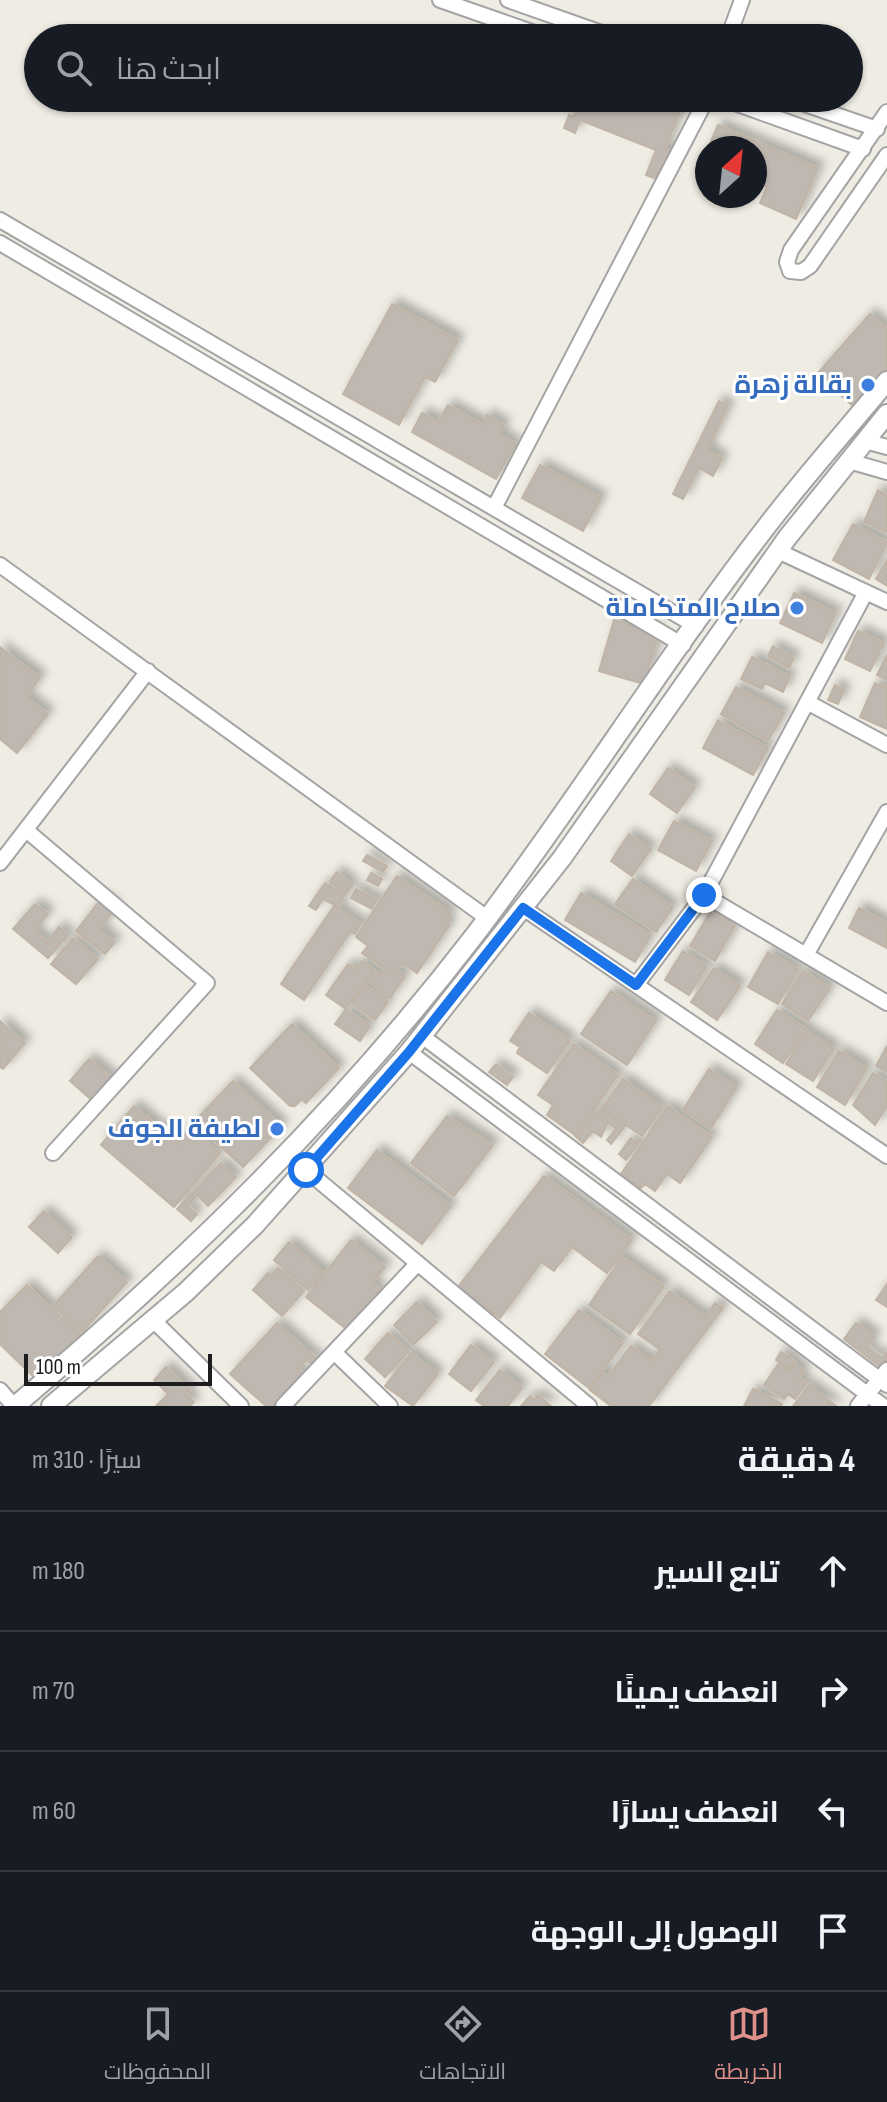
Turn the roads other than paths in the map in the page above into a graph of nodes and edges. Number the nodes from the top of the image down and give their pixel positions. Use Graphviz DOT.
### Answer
graph roads {
  1 [pos="440,0"];
  2 [pos="508,0"];
  3 [pos="742,0"];
  4 [pos="509,24"];
  5 [pos="576,24"];
  6 [pos="733,24"];
  7 [pos="700,112"];
  8 [pos="760,112"];
  9 [pos="828,112"];
  10 [pos="887,112"];
  11 [pos="877,129"];
  12 [pos="863,149"];
  13 [pos="887,155"];
  14 [pos="0,220"];
  15 [pos="0,243"];
  16 [pos="887,381"];
  17 [pos="887,414"];
  18 [pos="865,441"];
  19 [pos="887,447"];
  20 [pos="849,461"];
  21 [pos="887,472"];
  22 [pos="494,508"];
  23 [pos="778,551"];
  24 [pos="0,565"];
  25 [pos="866,592"];
  26 [pos="887,602"];
  27 [pos="696,626"];
  28 [pos="683,645"];
  29 [pos="148,671"];
  30 [pos="807,702"];
  31 [pos="887,745"];
  32 [pos="887,812"];
  33 [pos="26,830"];
  34 [pos="0,863"];
  35 [pos="704,895"];
  36 [pos="523,908"];
  37 [pos="487,918"];
  38 [pos="806,955"];
  39 [pos="636,985"];
  40 [pos="887,1003"];
  41 [pos="422,1036"];
  42 [pos="409,1052"];
  43 [pos="53,1153"];
  44 [pos="887,1156"];
  45 [pos="306,1170"];
  46 [pos="418,1263"];
  47 [pos="153,1320"];
  48 [pos="334,1352"];
  49 [pos="884,1379"];
  50 [pos="0,1390"];
  51 [pos="887,1399"];
  52 [pos="863,1400"];
  53 [pos="15,1406"];
  54 [pos="51,1406"];
  55 [pos="241,1406"];
  56 [pos="283,1406"];
  57 [pos="390,1406"];
  58 [pos="589,1406"];
  59 [pos="882,1406"];
  1 -- 4 [label="street"];
  2 -- 5 [label="street"];
  3 -- 6 [label="street"];
  7 -- 22 [label="street"];
  8 -- 12 [label="street"];
  9 -- 11 [label="street"];
  10 -- 11 [label="street"];
  11 -- 12 [label="street"];
  12 -- 13 [label="street"];
  14 -- 22 [label="street"];
  15 -- 28 [label="street"];
  16 -- 27 [label="street"];
  17 -- 18 [label="street"];
  18 -- 19 [label="street"];
  18 -- 20 [label="street"];
  20 -- 21 [label="street"];
  20 -- 23 [label="street"];
  22 -- 27 [label="street"];
  23 -- 25 [label="street"];
  23 -- 36 [label="street"];
  24 -- 29 [label="street"];
  25 -- 26 [label="street"];
  25 -- 30 [label="street"];
  27 -- 28 [label="street"];
  28 -- 37 [label="street"];
  29 -- 33 [label="street"];
  29 -- 37 [label="street"];
  30 -- 31 [label="street"];
  30 -- 35 [label="street"];
  32 -- 38 [label="street"];
  33 -- 34 [label="street"];
  33 -- 43 [label="street"];
  35 -- 38 [label="street"];
  35 -- 39 [label="street"];
  36 -- 39 [label="street"];
  36 -- 41 [label="street"];
  37 -- 53 [label="street"];
  38 -- 40 [label="street"];
  39 -- 44 [label="street"];
  41 -- 42 [label="street"];
  41 -- 49 [label="street"];
  42 -- 45 [label="street"];
  42 -- 52 [label="street"];
  45 -- 46 [label="street"];
  45 -- 47 [label="street"];
  46 -- 48 [label="street"];
  46 -- 58 [label="street"];
  47 -- 54 [label="street"];
  47 -- 55 [label="street"];
  48 -- 56 [label="street"];
  48 -- 57 [label="street"];
  49 -- 52 [label="street"];
  50 -- 53 [label="street"];
  51 -- 59 [label="street"];
  52 -- 59 [label="street"];
}
